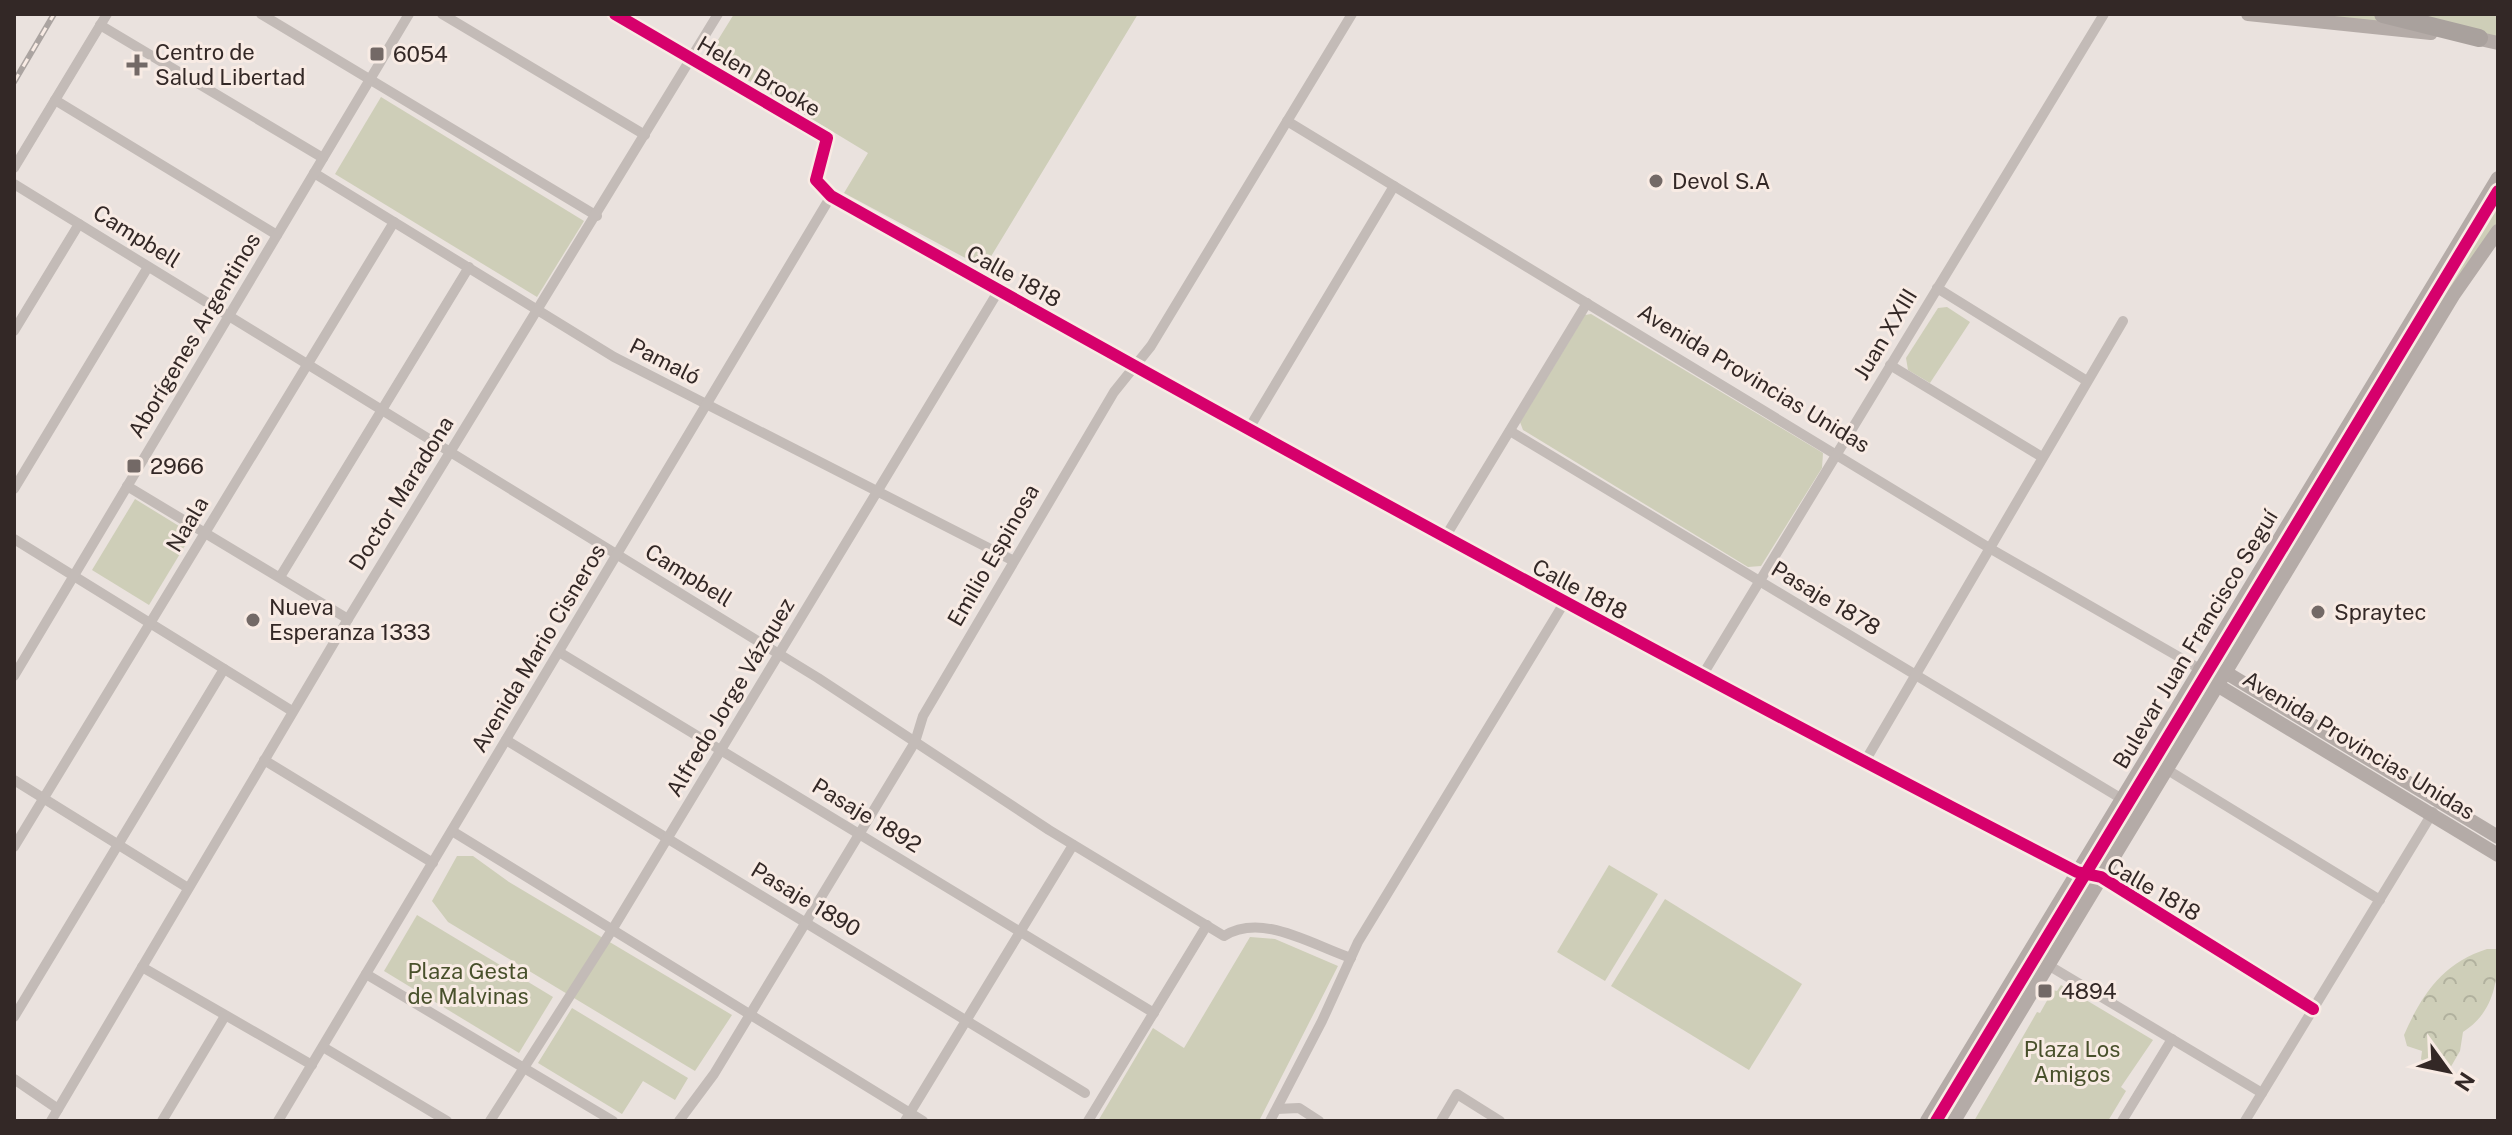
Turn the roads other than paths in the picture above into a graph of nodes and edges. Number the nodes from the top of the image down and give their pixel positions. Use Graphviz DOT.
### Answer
graph roads {
  1 [pos="107,14"];
  2 [pos="261,14"];
  3 [pos="409,14"];
  4 [pos="442,14"];
  5 [pos="615,14"];
  6 [pos="718,14"];
  7 [pos="1352,14"];
  8 [pos="2104,14"];
  9 [pos="2248,14"];
  10 [pos="2383,14"];
  11 [pos="100,25"];
  12 [pos="2479,38"];
  13 [pos="2498,43"];
  14 [pos="690,59"];
  15 [pos="370,79"];
  16 [pos="55,100"];
  17 [pos="1287,121"];
  18 [pos="645,135"];
  19 [pos="323,158"];
  20 [pos="14,168"];
  21 [pos="314,173"];
  22 [pos="2498,178"];
  23 [pos="14,184"];
  24 [pos="1394,186"];
  25 [pos="831,196"];
  26 [pos="597,216"];
  27 [pos="394,222"];
  28 [pos="79,224"];
  29 [pos="2498,231"];
  30 [pos="277,235"];
  31 [pos="148,267"];
  32 [pos="469,267"];
  33 [pos="1937,288"];
  34 [pos="999,290"];
  35 [pos="1587,303"];
  36 [pos="538,308"];
  37 [pos="229,316"];
  38 [pos="2123,321"];
  39 [pos="14,331"];
  40 [pos="307,364"];
  41 [pos="1890,365"];
  42 [pos="1134,366"];
  43 [pos="2087,381"];
  44 [pos="707,405"];
  45 [pos="382,410"];
  46 [pos="1248,430"];
  47 [pos="1510,431"];
  48 [pos="451,451"];
  49 [pos="1836,454"];
  50 [pos="2042,457"];
  51 [pos="127,486"];
  52 [pos="14,489"];
  53 [pos="878,492"];
  54 [pos="205,532"];
  55 [pos="14,539"];
  56 [pos="1444,539"];
  57 [pos="1991,549"];
  58 [pos="617,555"];
  59 [pos="1012,560"];
  60 [pos="74,576"];
  61 [pos="280,577"];
  62 [pos="1759,581"];
  63 [pos="1564,603"];
  64 [pos="348,619"];
  65 [pos="150,623"];
  66 [pos="559,652"];
  67 [pos="779,654"];
  68 [pos="224,669"];
  69 [pos="2200,669"];
  70 [pos="2225,672"];
  71 [pos="14,676"];
  72 [pos="1702,676"];
  73 [pos="1917,676"];
  74 [pos="2217,685"];
  75 [pos="292,711"];
  76 [pos="506,740"];
  77 [pos="915,742"];
  78 [pos="721,750"];
  79 [pos="264,760"];
  80 [pos="1864,763"];
  81 [pos="2166,769"];
  82 [pos="14,780"];
  83 [pos="43,799"];
  84 [pos="2122,799"];
  85 [pos="2440,801"];
  86 [pos="2431,815"];
  87 [pos="452,831"];
  88 [pos="859,834"];
  89 [pos="2498,837"];
  90 [pos="667,838"];
  91 [pos="118,845"];
  92 [pos="1073,845"];
  93 [pos="14,847"];
  94 [pos="2498,855"];
  95 [pos="433,863"];
  96 [pos="2077,872"];
  97 [pos="2101,877"];
  98 [pos="188,888"];
  99 [pos="2380,900"];
  100 [pos="806,923"];
  101 [pos="1207,925"];
  102 [pos="612,930"];
  103 [pos="1020,932"];
  104 [pos="1351,958"];
  105 [pos="2048,965"];
  106 [pos="142,967"];
  107 [pos="366,974"];
  108 [pos="2313,1009"];
  109 [pos="1154,1013"];
  110 [pos="750,1015"];
  111 [pos="225,1016"];
  112 [pos="14,1017"];
  113 [pos="966,1020"];
  114 [pos="2172,1039"];
  115 [pos="323,1047"];
  116 [pos="312,1065"];
  117 [pos="522,1067"];
  118 [pos="14,1079"];
  119 [pos="1085,1093"];
  120 [pos="2262,1093"];
  121 [pos="58,1109"];
  122 [pos="1277,1109"];
  123 [pos="908,1117"];
  124 [pos="1932,1119"];
  125 [pos="51,1121"];
  126 [pos="162,1121"];
  127 [pos="278,1121"];
  128 [pos="447,1121"];
  129 [pos="490,1121"];
  130 [pos="613,1121"];
  131 [pos="679,1121"];
  132 [pos="923,1121"];
  133 [pos="1088,1121"];
  134 [pos="1270,1121"];
  135 [pos="1319,1121"];
  136 [pos="1441,1121"];
  137 [pos="1500,1121"];
  138 [pos="1954,1121"];
  139 [pos="2122,1121"];
  140 [pos="2245,1121"];
  1 -- 11 [label="street"];
  2 -- 15 [label="street"];
  3 -- 15 [label="street, Aborígenes Argentinos"];
  4 -- 18 [label="street"];
  5 -- 14 [label="street, Helen Brooke"];
  6 -- 14 [label="street, Doctor Maradona"];
  7 -- 17 [label="street, Emilio Espinosa"];
  8 -- 33 [label="street, Juan XXIII"];
  9 -- 12 [label="main road"];
  10 -- 12 [label="highway"];
  11 -- 16 [label="street"];
  11 -- 19 [label="street"];
  12 -- 13 [label="main road"];
  14 -- 18 [label="street, Doctor Maradona"];
  14 -- 25 [label="street, Helen Brooke"];
  15 -- 19 [label="street, Aborígenes Argentinos"];
  15 -- 26 [label="street"];
  16 -- 20 [label="street"];
  16 -- 30 [label="street"];
  17 -- 24 [label="street, Avenida Provincias Unidas"];
  17 -- 42 [label="street, Emilio Espinosa"];
  18 -- 26 [label="street, Doctor Maradona"];
  19 -- 21 [label="street, Aborígenes Argentinos"];
  21 -- 27 [label="street, Pamaló"];
  21 -- 30 [label="street, Aborígenes Argentinos"];
  22 -- 69 [label="main road, Bulevar Juan Francisco Seguí"];
  23 -- 28 [label="street, Campbell"];
  24 -- 35 [label="street, Avenida Provincias Unidas"];
  24 -- 46 [label="street"];
  25 -- 34 [label="street, Calle 1818"];
  25 -- 44 [label="street, Avenida Mario Cisneros"];
  26 -- 36 [label="street, Doctor Maradona"];
  27 -- 32 [label="street, Pamaló"];
  27 -- 40 [label="street, Naala"];
  28 -- 31 [label="street, Campbell"];
  28 -- 39 [label="street"];
  29 -- 70 [label="main road, Bulevar Juan Francisco Seguí"];
  30 -- 37 [label="street, Aborígenes Argentinos"];
  31 -- 37 [label="street, Campbell"];
  31 -- 52 [label="street"];
  32 -- 36 [label="street, Pamaló"];
  32 -- 45 [label="street"];
  33 -- 41 [label="street, Juan XXIII"];
  33 -- 43 [label="street"];
  34 -- 42 [label="street, Calle 1818"];
  34 -- 53 [label="street, Alfredo Jorge Vázquez"];
  35 -- 47 [label="street"];
  35 -- 49 [label="street, Avenida Provincias Unidas"];
  36 -- 44 [label="street, Pamaló"];
  36 -- 48 [label="street, Doctor Maradona"];
  37 -- 40 [label="street, Campbell"];
  37 -- 51 [label="street, Aborígenes Argentinos"];
  38 -- 43 [label="street"];
  40 -- 45 [label="street, Campbell"];
  40 -- 54 [label="street, Naala"];
  41 -- 49 [label="street, Juan XXIII"];
  41 -- 50 [label="street"];
  42 -- 46 [label="street, Calle 1818"];
  42 -- 59 [label="street, Emilio Espinosa"];
  43 -- 50 [label="street"];
  44 -- 53 [label="street, Pamaló"];
  44 -- 58 [label="street, Avenida Mario Cisneros"];
  45 -- 48 [label="street, Campbell"];
  45 -- 61 [label="street"];
  46 -- 56 [label="street, Calle 1818"];
  47 -- 56 [label="street"];
  47 -- 62 [label="street, Pasaje 1878"];
  48 -- 58 [label="street, Campbell"];
  48 -- 64 [label="street, Doctor Maradona"];
  49 -- 57 [label="street, Avenida Provincias Unidas"];
  49 -- 62 [label="street, Juan XXIII"];
  50 -- 57 [label="street"];
  51 -- 54 [label="street"];
  51 -- 60 [label="street, Aborígenes Argentinos"];
  53 -- 59 [label="street, Pamaló"];
  53 -- 67 [label="street, Alfredo Jorge Vázquez"];
  54 -- 61 [label="street"];
  54 -- 65 [label="street, Naala"];
  55 -- 60 [label="street"];
  56 -- 63 [label="street, Calle 1818"];
  57 -- 69 [label="street, Avenida Provincias Unidas"];
  57 -- 73 [label="street"];
  58 -- 66 [label="street, Avenida Mario Cisneros"];
  58 -- 67 [label="street, Campbell"];
  59 -- 77 [label="street, Emilio Espinosa"];
  60 -- 65 [label="street"];
  60 -- 71 [label="street, Aborígenes Argentinos"];
  61 -- 64 [label="street"];
  62 -- 72 [label="street, Juan XXIII"];
  62 -- 73 [label="street, Pasaje 1878"];
  63 -- 72 [label="street, Calle 1818"];
  63 -- 104 [label="street"];
  64 -- 75 [label="street, Doctor Maradona"];
  65 -- 68 [label="street"];
  65 -- 83 [label="street, Naala"];
  66 -- 76 [label="street, Avenida Mario Cisneros"];
  66 -- 78 [label="street, Pasaje 1892"];
  67 -- 77 [label="street, Campbell"];
  67 -- 78 [label="street, Alfredo Jorge Vázquez"];
  68 -- 75 [label="street"];
  68 -- 91 [label="street"];
  69 -- 70 [label="main road, Avenida Provincias Unidas"];
  69 -- 74 [label="main road, Avenida Provincias Unidas"];
  69 -- 84 [label="main road, Bulevar Juan Francisco Seguí"];
  70 -- 74 [label="main road, Bulevar Juan Francisco Seguí"];
  70 -- 85 [label="main road, Avenida Provincias Unidas"];
  72 -- 80 [label="street, Calle 1818"];
  73 -- 80 [label="street"];
  73 -- 84 [label="street, Pasaje 1878"];
  74 -- 81 [label="main road, Bulevar Juan Francisco Seguí"];
  74 -- 86 [label="main road, Avenida Provincias Unidas"];
  75 -- 79 [label="street, Doctor Maradona"];
  76 -- 87 [label="street, Avenida Mario Cisneros"];
  76 -- 90 [label="street, Pasaje 1890"];
  77 -- 88 [label="street, Emilio Espinosa"];
  77 -- 92 [label="street, Campbell"];
  78 -- 88 [label="street, Pasaje 1892"];
  78 -- 90 [label="street, Alfredo Jorge Vázquez"];
  79 -- 95 [label="street"];
  79 -- 98 [label="street, Doctor Maradona"];
  80 -- 96 [label="street, Calle 1818"];
  81 -- 97 [label="main road, Bulevar Juan Francisco Seguí"];
  81 -- 99 [label="street"];
  82 -- 83 [label="street"];
  83 -- 91 [label="street"];
  83 -- 93 [label="street, Naala"];
  84 -- 96 [label="main road, Bulevar Juan Francisco Seguí"];
  85 -- 86 [label="street"];
  85 -- 89 [label="main road, Avenida Provincias Unidas"];
  86 -- 94 [label="main road, Avenida Provincias Unidas"];
  86 -- 99 [label="street"];
  87 -- 95 [label="street, Avenida Mario Cisneros"];
  87 -- 102 [label="street"];
  88 -- 100 [label="street, Emilio Espinosa"];
  88 -- 103 [label="street, Pasaje 1892"];
  90 -- 100 [label="street, Pasaje 1890"];
  90 -- 102 [label="street, Alfredo Jorge Vázquez"];
  91 -- 98 [label="street"];
  91 -- 112 [label="street"];
  92 -- 101 [label="street, Campbell"];
  92 -- 103 [label="street"];
  95 -- 107 [label="street, Avenida Mario Cisneros"];
  96 -- 97 [label="street, Calle 1818"];
  96 -- 124 [label="main road, Bulevar Juan Francisco Seguí"];
  97 -- 105 [label="main road, Bulevar Juan Francisco Seguí"];
  97 -- 108 [label="street, Calle 1818"];
  98 -- 106 [label="street, Doctor Maradona"];
  99 -- 108 [label="street"];
  100 -- 110 [label="street, Emilio Espinosa"];
  100 -- 113 [label="street, Pasaje 1890"];
  101 -- 104 [label="street, Campbell"];
  101 -- 109 [label="street"];
  102 -- 110 [label="street"];
  102 -- 117 [label="street, Alfredo Jorge Vázquez"];
  103 -- 109 [label="street, Pasaje 1892"];
  103 -- 113 [label="street"];
  104 -- 122 [label="street"];
  105 -- 114 [label="street"];
  105 -- 138 [label="main road, Bulevar Juan Francisco Seguí"];
  106 -- 111 [label="street"];
  106 -- 121 [label="street, Doctor Maradona"];
  107 -- 115 [label="street, Avenida Mario Cisneros"];
  107 -- 117 [label="street"];
  108 -- 120 [label="street"];
  109 -- 133 [label="street"];
  110 -- 123 [label="street"];
  110 -- 131 [label="street, Emilio Espinosa"];
  111 -- 116 [label="street"];
  111 -- 126 [label="street"];
  113 -- 119 [label="street, Pasaje 1890"];
  113 -- 123 [label="street"];
  114 -- 120 [label="street"];
  114 -- 139 [label="street"];
  115 -- 116 [label="street, Avenida Mario Cisneros"];
  115 -- 128 [label="street"];
  116 -- 127 [label="street, Avenida Mario Cisneros"];
  117 -- 129 [label="street, Alfredo Jorge Vázquez"];
  117 -- 130 [label="street"];
  118 -- 121 [label="street"];
  120 -- 140 [label="street"];
  121 -- 125 [label="street, Doctor Maradona"];
  122 -- 134 [label="street"];
  122 -- 135 [label="street"];
  123 -- 132 [label="street"];
  136 -- 137 [label="street"];
}
